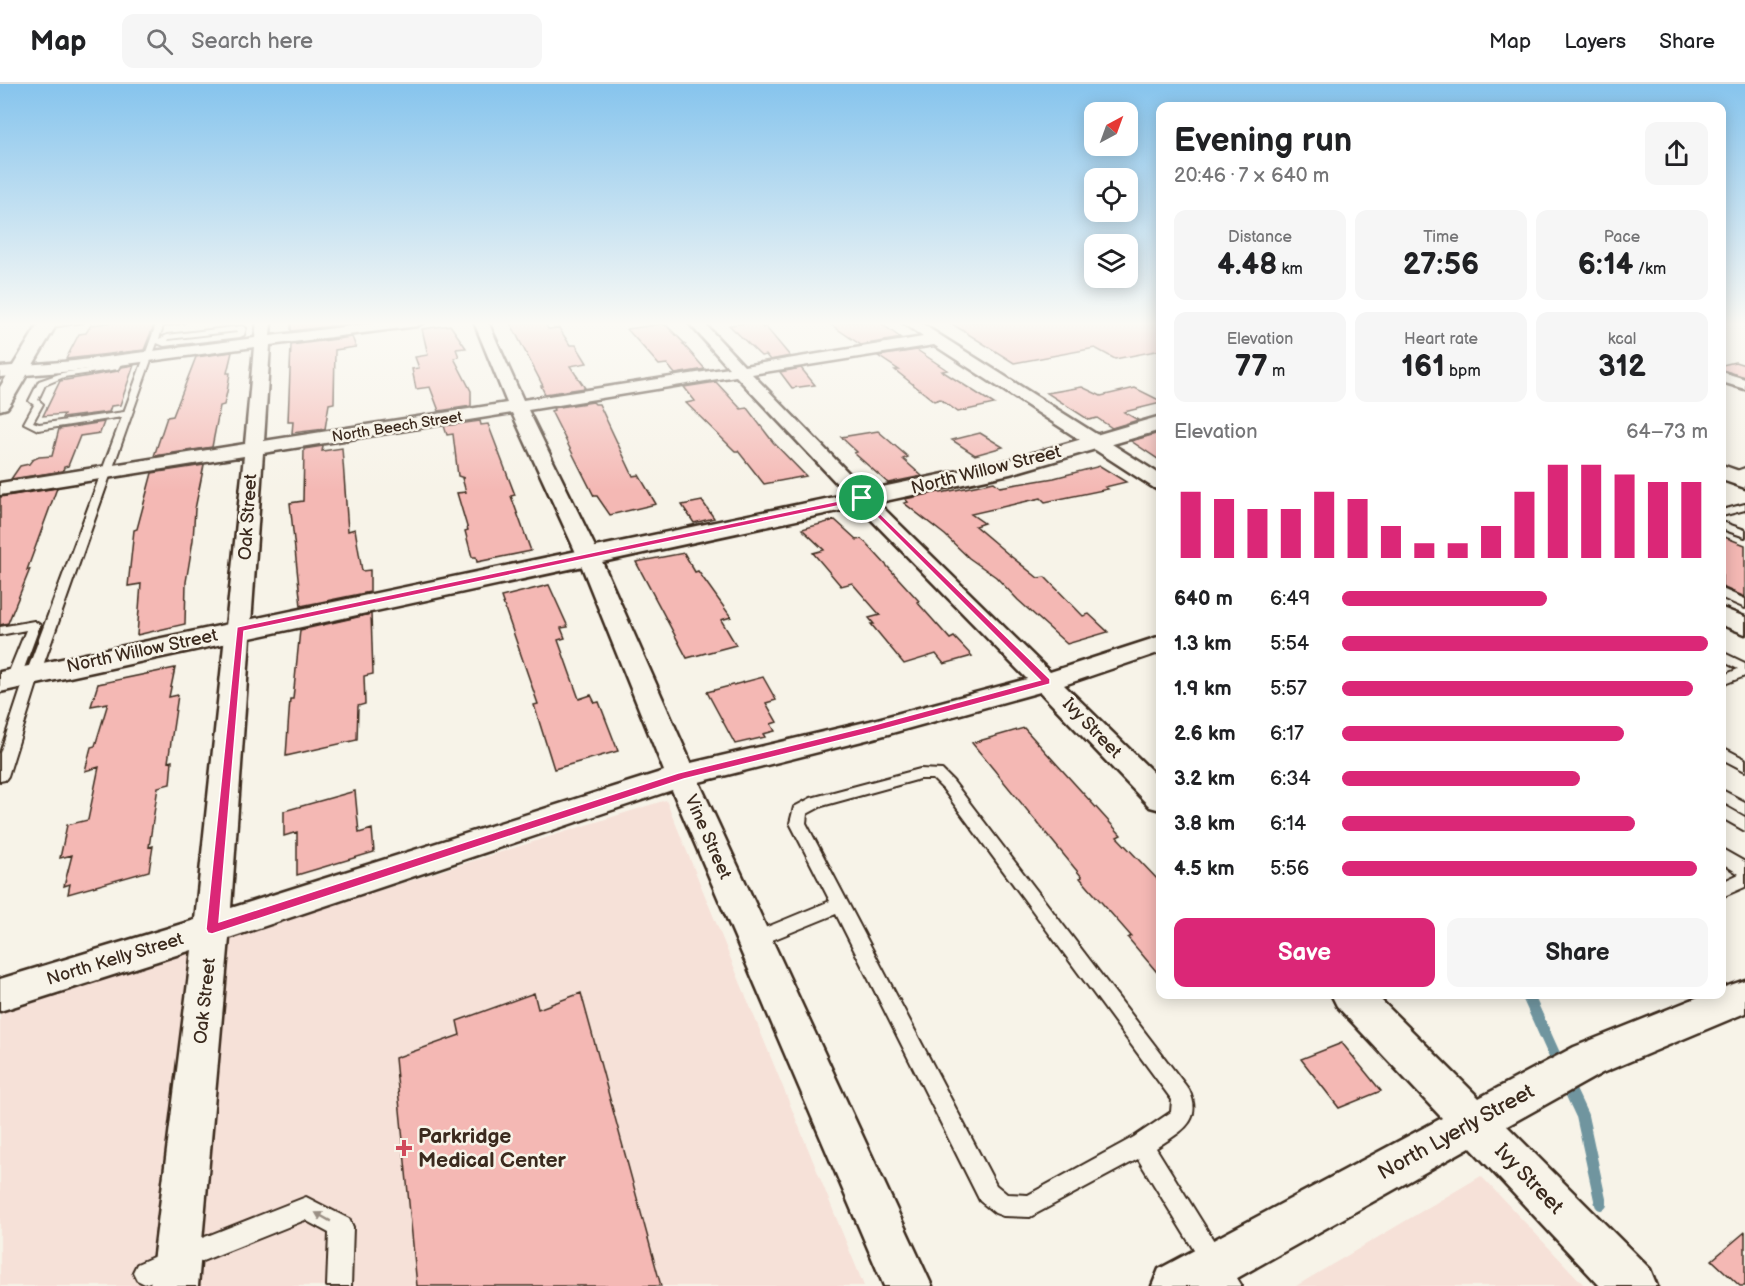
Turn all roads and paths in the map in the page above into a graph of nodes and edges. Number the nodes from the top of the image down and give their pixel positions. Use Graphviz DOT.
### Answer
graph roads {
  1 [pos="16,378"];
  2 [pos="54,378"];
  3 [pos="142,378"];
  4 [pos="255,378"];
  5 [pos="505,378"];
  6 [pos="697,378"];
  7 [pos="746,378"];
  8 [pos="994,378"];
  9 [pos="1726,378"];
  10 [pos="1745,384"];
  11 [pos="0,404"];
  12 [pos="518,408"];
  13 [pos="126,414"];
  14 [pos="1156,424"];
  15 [pos="1092,442"];
  16 [pos="253,450"];
  17 [pos="108,472"];
  18 [pos="1156,481"];
  19 [pos="0,489"];
  20 [pos="862,498"];
  21 [pos="1745,507"];
  22 [pos="1726,512"];
  23 [pos="1726,527"];
  24 [pos="1745,534"];
  25 [pos="589,557"];
  26 [pos="1726,595"];
  27 [pos="1745,604"];
  28 [pos="1726,617"];
  29 [pos="1745,627"];
  30 [pos="240,629"];
  31 [pos="0,631"];
  32 [pos="1156,646"];
  33 [pos="1726,658"];
  34 [pos="1745,669"];
  35 [pos="15,678"];
  36 [pos="1726,679"];
  37 [pos="1047,681"];
  38 [pos="1726,754"];
  39 [pos="1745,766"];
  40 [pos="0,776"];
  41 [pos="681,776"];
  42 [pos="1156,794"];
  43 [pos="1726,797"];
  44 [pos="1745,809"];
  45 [pos="1726,813"];
  46 [pos="1745,825"];
  47 [pos="1726,858"];
  48 [pos="1745,870"];
  49 [pos="1745,879"];
  50 [pos="1726,888"];
  51 [pos="839,905"];
  52 [pos="212,929"];
  53 [pos="754,940"];
  54 [pos="0,995"];
  55 [pos="1745,996"];
  56 [pos="1355,999"];
  57 [pos="1474,1122"];
  58 [pos="1142,1145"];
  59 [pos="145,1272"];
  60 [pos="176,1272"];
  61 [pos="1223,1275"];
  62 [pos="339,1286"];
  63 [pos="908,1286"];
  64 [pos="1176,1286"];
  65 [pos="1634,1286"];
  1 -- 11 [label="main road"];
  2 -- 13 [label="lane"];
  3 -- 13 [label="lane"];
  4 -- 16 [label="street, Oak Street"];
  5 -- 12 [label="street, Vine Street"];
  6 -- 12 [label="street, North Beech Street"];
  7 -- 20 [label="street, Ivy Street"];
  8 -- 15 [label="street"];
  9 -- 10 [label="street"];
  12 -- 16 [label="street, North Beech Street"];
  12 -- 25 [label="street, Vine Street"];
  13 -- 17 [label="lane"];
  14 -- 15 [label="main road, North Willow Street"];
  15 -- 18 [label="street"];
  15 -- 20 [label="main road, North Willow Street"];
  16 -- 17 [label="street, North Beech Street"];
  16 -- 30 [label="street, Oak Street"];
  17 -- 19 [label="street, North Beech Street"];
  17 -- 35 [label="lane"];
  20 -- 25 [label="main road, North Willow Street"];
  20 -- 37 [label="street, Ivy Street"];
  21 -- 22 [label="lane"];
  23 -- 24 [label="lane"];
  25 -- 30 [label="main road, North Willow Street"];
  25 -- 41 [label="street, Vine Street"];
  26 -- 27 [label="lane"];
  28 -- 29 [label="street"];
  30 -- 35 [label="main road, North Willow Street"];
  30 -- 52 [label="street, Oak Street"];
  31 -- 35 [label="lane"];
  32 -- 37 [label="street, North Kelly Street"];
  33 -- 34 [label="lane"];
  34 -- 36 [label="lane"];
  35 -- 40 [label="lane"];
  37 -- 41 [label="street, North Kelly Street"];
  37 -- 42 [label="street, Ivy Street"];
  38 -- 39 [label="lane"];
  41 -- 52 [label="street, North Kelly Street"];
  41 -- 53 [label="street, Vine Street"];
  43 -- 44 [label="lane"];
  45 -- 46 [label="lane"];
  47 -- 48 [label="lane"];
  49 -- 50 [label="lane"];
  51 -- 53 [label="lane"];
  51 -- 58 [label="lane"];
  51 -- 58 [label="lane"];
  52 -- 54 [label="street, North Kelly Street"];
  52 -- 60 [label="street, Oak Street"];
  53 -- 63 [label="street, Vine Street"];
  55 -- 57 [label="street, North Lyerly Street"];
  56 -- 57 [label="street, Ivy Street"];
  57 -- 61 [label="street, North Lyerly Street"];
  57 -- 65 [label="street, Ivy Street"];
  58 -- 61 [label="lane"];
  59 -- 60 [label="lane"];
  62 -- 60 [label="lane, one-way"];
  61 -- 64 [label="street, North Lyerly Street"];
}
